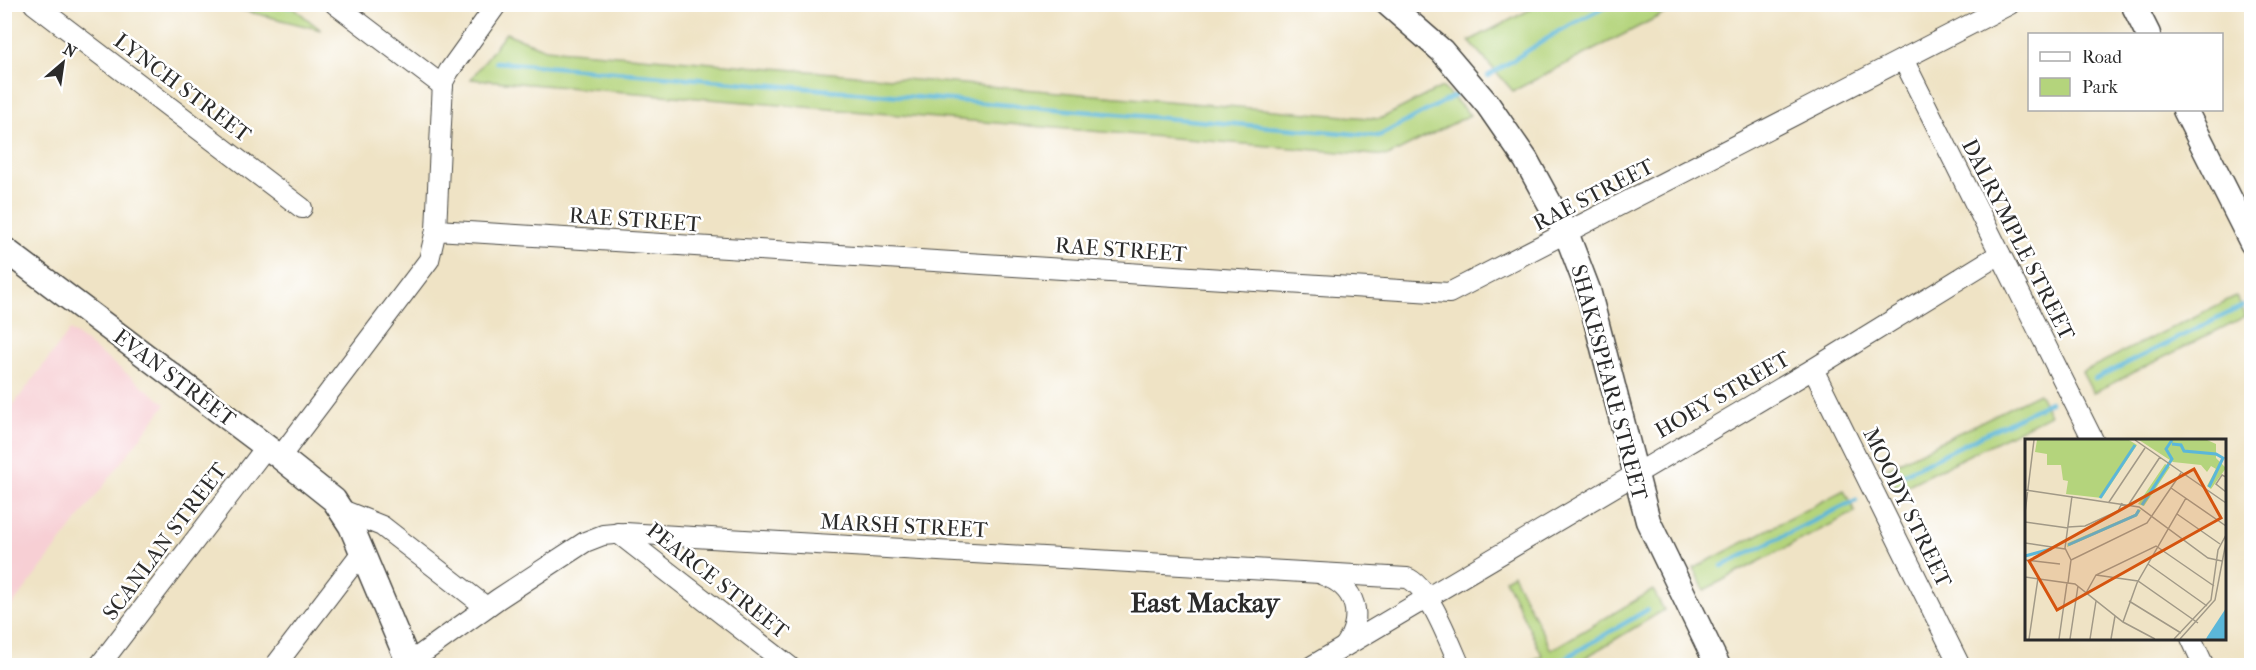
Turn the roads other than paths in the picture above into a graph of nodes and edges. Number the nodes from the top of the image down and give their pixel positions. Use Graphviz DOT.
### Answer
graph roads {
  1 [pos="34,4"];
  2 [pos="335,4"];
  3 [pos="497,4"];
  4 [pos="1388,4"];
  5 [pos="2010,4"];
  6 [pos="2133,4"];
  7 [pos="2148,33"];
  8 [pos="1903,59"];
  9 [pos="443,86"];
  10 [pos="2186,111"];
  11 [pos="302,208"];
  12 [pos="436,230"];
  13 [pos="1567,235"];
  14 [pos="2252,243"];
  15 [pos="4,249"];
  16 [pos="2000,254"];
  17 [pos="1813,369"];
  18 [pos="2092,439"];
  19 [pos="274,452"];
  20 [pos="1635,472"];
  21 [pos="342,510"];
  22 [pos="618,533"];
  23 [pos="363,552"];
  24 [pos="1317,573"];
  25 [pos="1427,597"];
  26 [pos="486,607"];
  27 [pos="2191,640"];
  28 [pos="1345,646"];
  29 [pos="409,664"];
  30 [pos="99,666"];
  31 [pos="275,666"];
  32 [pos="789,666"];
  33 [pos="1312,666"];
  34 [pos="1460,666"];
  35 [pos="1718,666"];
  36 [pos="1960,666"];
  37 [pos="2204,666"];
  1 -- 11 [label="street, LYNCH STREET"];
  2 -- 9 [label="street"];
  3 -- 9 [label="street"];
  4 -- 13 [label="street, SHAKESPEARE STREET"];
  5 -- 8 [label="street, RAE STREET"];
  6 -- 7 [label="street"];
  8 -- 13 [label="street, RAE STREET"];
  8 -- 16 [label="street, DALRYMPLE STREET"];
  9 -- 12 [label="street"];
  10 -- 14 [label="street"];
  12 -- 13 [label="street, RAE STREET"];
  12 -- 19 [label="street"];
  13 -- 20 [label="street, SHAKESPEARE STREET"];
  15 -- 19 [label="street, EVAN STREET"];
  16 -- 17 [label="street, HOEY STREET"];
  16 -- 18 [label="street, DALRYMPLE STREET"];
  17 -- 20 [label="street, HOEY STREET"];
  17 -- 36 [label="street, MOODY STREET"];
  19 -- 21 [label="street, EVAN STREET"];
  19 -- 30 [label="street, SCANLAN STREET"];
  20 -- 25 [label="street, HOEY STREET"];
  20 -- 35 [label="street, SHAKESPEARE STREET"];
  21 -- 23 [label="street, EVAN STREET"];
  21 -- 26 [label="street, EVAN STREET"];
  22 -- 24 [label="street, MARSH STREET"];
  22 -- 26 [label="street, MARSH STREET"];
  22 -- 32 [label="street, PEARCE STREET"];
  23 -- 29 [label="street, EVAN STREET"];
  23 -- 31 [label="street"];
  24 -- 25 [label="street, MARSH STREET"];
  24 -- 28 [label="street"];
  25 -- 28 [label="street, HOEY STREET"];
  25 -- 34 [label="street"];
  26 -- 29 [label="street, MARSH STREET"];
  27 -- 37 [label="street"];
  28 -- 33 [label="street, HOEY STREET"];
}
